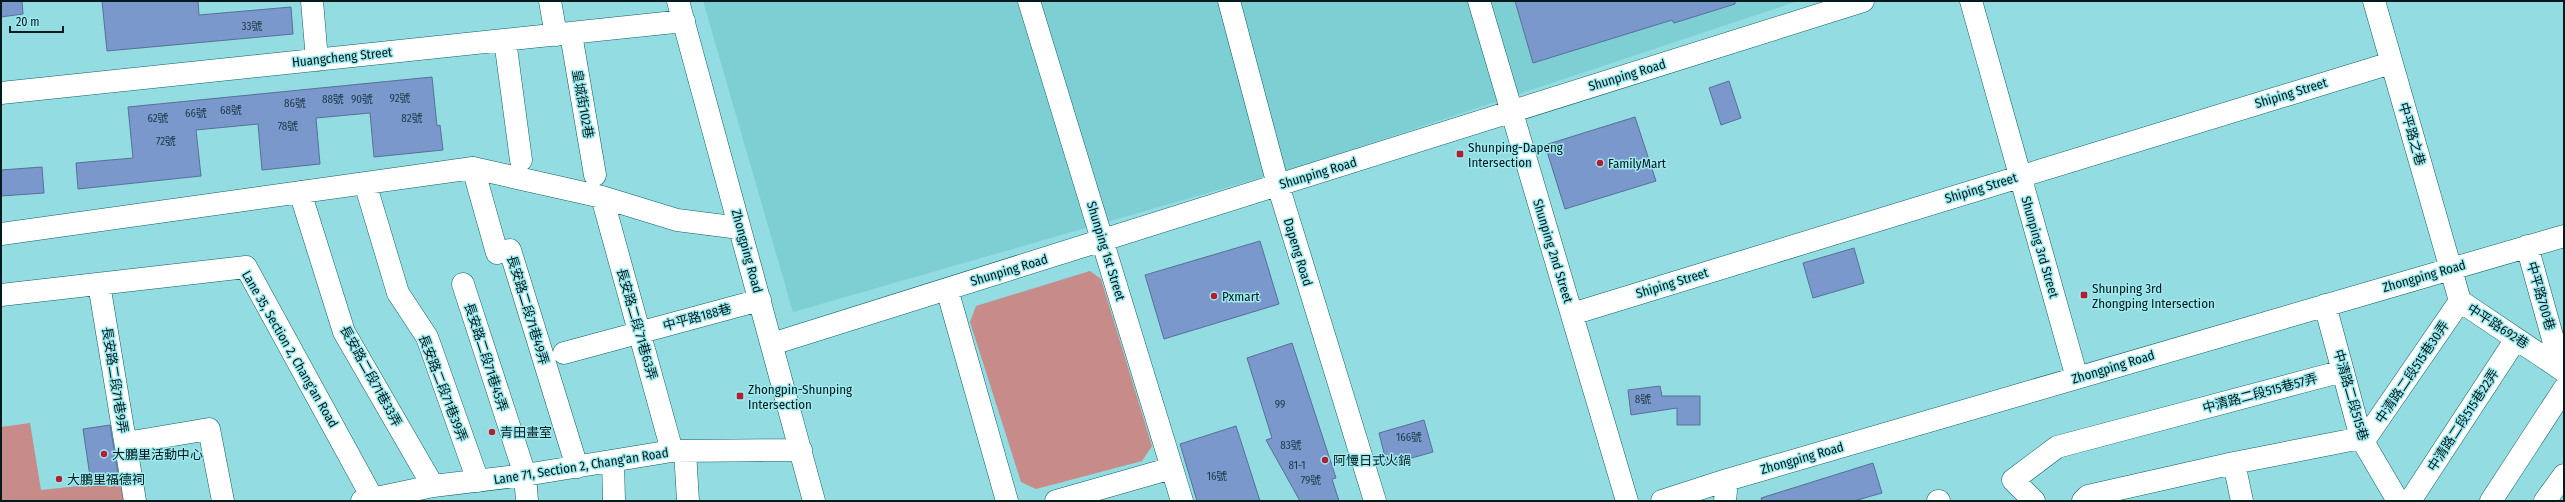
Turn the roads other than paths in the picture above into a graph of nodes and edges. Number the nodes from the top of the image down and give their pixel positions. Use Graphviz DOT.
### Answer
graph roads {
  1 [pos="312,1"];
  2 [pos="550,1"];
  3 [pos="1029,1"];
  4 [pos="1229,1"];
  5 [pos="1479,1"];
  6 [pos="1863,1"];
  7 [pos="1971,1"];
  8 [pos="2374,1"];
  9 [pos="681,11"];
  10 [pos="564,34"];
  11 [pos="505,40"];
  12 [pos="317,60"];
  13 [pos="2391,63"];
  14 [pos="1,93"];
  15 [pos="1511,112"];
  16 [pos="521,160"];
  17 [pos="473,168"];
  18 [pos="595,175"];
  19 [pos="2020,176"];
  20 [pos="365,183"];
  21 [pos="1278,185"];
  22 [pos="300,192"];
  23 [pos="602,198"];
  24 [pos="740,228"];
  25 [pos="1,234"];
  26 [pos="2564,236"];
  27 [pos="1103,240"];
  28 [pos="2527,246"];
  29 [pos="2450,268"];
  30 [pos="99,284"];
  31 [pos="462,284"];
  32 [pos="947,289"];
  33 [pos="1,295"];
  34 [pos="760,300"];
  35 [pos="2460,301"];
  36 [pos="2325,305"];
  37 [pos="1572,314"];
  38 [pos="639,332"];
  39 [pos="2516,339"];
  40 [pos="772,344"];
  41 [pos="564,353"];
  42 [pos="2563,369"];
  43 [pos="2343,371"];
  44 [pos="2078,378"];
  45 [pos="2564,389"];
  46 [pos="2362,440"];
  47 [pos="126,443"];
  48 [pos="801,450"];
  49 [pos="679,451"];
  50 [pos="613,461"];
  51 [pos="2234,463"];
  52 [pos="577,467"];
  53 [pos="1172,468"];
  54 [pos="525,475"];
  55 [pos="2564,475"];
  56 [pos="478,481"];
  57 [pos="433,486"];
  58 [pos="1726,490"];
  59 [pos="812,499"];
  60 [pos="370,500"];
  61 [pos="135,501"];
  62 [pos="223,501"];
  63 [pos="527,501"];
  64 [pos="614,501"];
  65 [pos="688,501"];
  66 [pos="1007,501"];
  67 [pos="1056,501"];
  68 [pos="1182,501"];
  69 [pos="1375,501"];
  70 [pos="1627,501"];
  71 [pos="1662,501"];
  72 [pos="2034,501"];
  73 [pos="2083,501"];
  74 [pos="2242,501"];
  75 [pos="2398,501"];
  76 [pos="2410,501"];
  77 [pos="2491,501"];
  78 [pos="2545,501"];
  1 -- 12 [label="street"];
  2 -- 10 [label="street, 皇城街102巷"];
  3 -- 27 [label="street, Shunping 1st Street"];
  4 -- 21 [label="street, Dapeng Road"];
  5 -- 15 [label="street, Shunping 2nd Street"];
  6 -- 15 [label="street, Shunping Road"];
  7 -- 19 [label="street, Shunping 3rd Street"];
  8 -- 13 [label="street, 中平路之巷"];
  9 -- 10 [label="street, Huangcheng Street"];
  9 -- 24 [label="street, Zhongping Road"];
  10 -- 11 [label="street, Huangcheng Street"];
  10 -- 18 [label="street, 皇城街102巷"];
  11 -- 12 [label="street, Huangcheng Street"];
  11 -- 16 [label="street"];
  12 -- 14 [label="street, Huangcheng Street"];
  13 -- 19 [label="street, Shiping Street"];
  13 -- 29 [label="street, 中平路之巷"];
  15 -- 21 [label="street, Shunping Road"];
  15 -- 37 [label="street, Shunping 2nd Street"];
  17 -- 20 [label="street"];
  17 -- 23 [label="street"];
  17 -- 52 [label="street, 長安路二段71巷49弄"];
  19 -- 37 [label="street, Shiping Street"];
  19 -- 44 [label="street, Shunping 3rd Street"];
  20 -- 22 [label="street"];
  20 -- 56 [label="street, 長安路二段71巷39弄"];
  21 -- 27 [label="street, Shunping Road"];
  21 -- 69 [label="street, Dapeng Road"];
  22 -- 25 [label="street"];
  22 -- 57 [label="street, 長安路二段71巷33弄"];
  23 -- 24 [label="street"];
  23 -- 38 [label="street, 長安路二段˙71巷63弄"];
  24 -- 34 [label="street, Zhongping Road"];
  26 -- 28 [label="street, Zhongping Road"];
  27 -- 32 [label="street, Shunping Road"];
  27 -- 53 [label="street, Shunping 1st Street"];
  28 -- 29 [label="street, Zhongping Road"];
  28 -- 42 [label="street, 中平路700巷"];
  29 -- 35 [label="street, 中平路692巷"];
  29 -- 36 [label="street, Zhongping Road"];
  30 -- 33 [label="street, Lane 35, Section 2, Chang'an Road"];
  30 -- 47 [label="street, 長安路二段71巷9弄"];
  30 -- 60 [label="street, Lane 35, Section 2, Chang'an Road"];
  31 -- 54 [label="street, 長安路二段71巷45弄"];
  32 -- 40 [label="street, Shunping Road"];
  32 -- 66 [label="street"];
  34 -- 38 [label="street, 中平路188巷"];
  34 -- 40 [label="street, Zhongping Road"];
  35 -- 39 [label="street, 中平路692巷"];
  35 -- 46 [label="street, 中清路二段515巷30弄"];
  36 -- 43 [label="street, 中清路二段515巷"];
  36 -- 44 [label="street, Zhongping Road"];
  37 -- 70 [label="street, Shunping 2nd Street"];
  38 -- 41 [label="street, 中平路188巷"];
  38 -- 49 [label="street, 長安路二段˙71巷63弄"];
  39 -- 42 [label="street, 中平路692巷"];
  39 -- 76 [label="street, 中清路二段515巷22弄"];
  40 -- 48 [label="street, Zhongping Road"];
  43 -- 46 [label="street, 中清路二段515巷"];
  43 -- 72 [label="street, 中清路二段515巷57弄"];
  44 -- 58 [label="street, Zhongping Road"];
  45 -- 77 [label="street"];
  46 -- 51 [label="street"];
  46 -- 75 [label="street, 中清路二段515巷"];
  47 -- 61 [label="street, 長安路二段71巷9弄"];
  47 -- 62 [label="street"];
  48 -- 49 [label="street, Lane 71, Section 2, Chang'an Road"];
  48 -- 59 [label="street, Zhongping Road"];
  49 -- 50 [label="street, Lane 71, Section 2, Chang'an Road"];
  49 -- 65 [label="street, 長安路二段˙71巷63弄"];
  50 -- 52 [label="street, Lane 71, Section 2, Chang'an Road"];
  50 -- 64 [label="street"];
  51 -- 73 [label="street"];
  51 -- 74 [label="street"];
  52 -- 54 [label="street, Lane 71, Section 2, Chang'an Road"];
  53 -- 67 [label="street"];
  53 -- 68 [label="street, Shunping 1st Street"];
  54 -- 56 [label="street, Lane 71, Section 2, Chang'an Road"];
  54 -- 63 [label="street, 長安路二段71巷45弄"];
  55 -- 78 [label="street"];
  56 -- 57 [label="street, Lane 71, Section 2, Chang'an Road"];
  57 -- 60 [label="street, Lane 71, Section 2, Chang'an Road"];
  58 -- 71 [label="street, Zhongping Road"];
}
